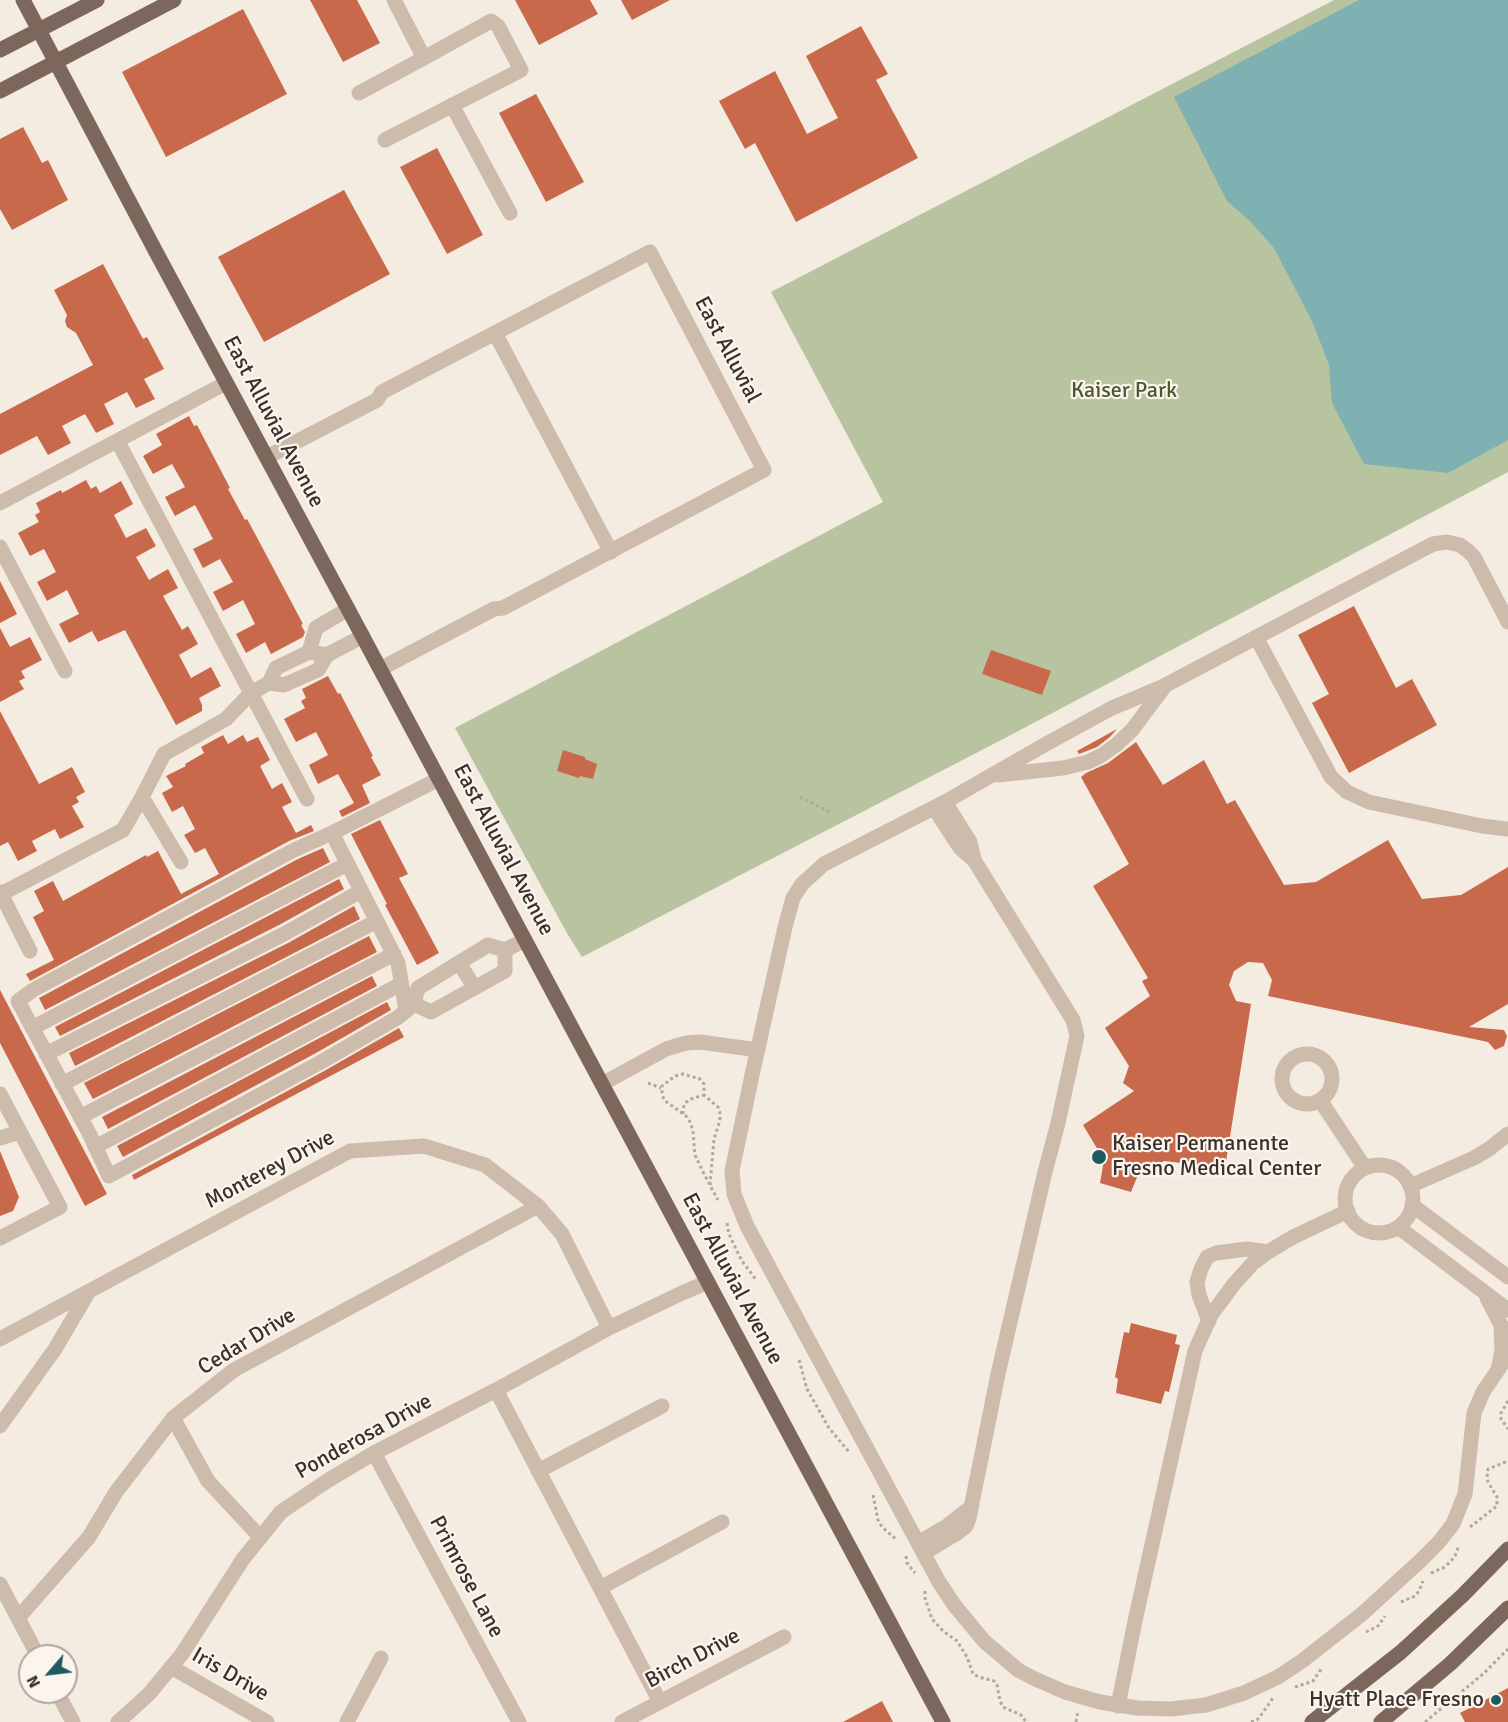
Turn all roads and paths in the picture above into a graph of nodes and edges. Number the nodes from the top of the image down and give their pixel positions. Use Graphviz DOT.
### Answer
graph roads {
  1 [pos="23,0"];
  2 [pos="97,0"];
  3 [pos="174,0"];
  4 [pos="394,0"];
  5 [pos="38,31"];
  6 [pos="0,50"];
  7 [pos="424,58"];
  8 [pos="55,63"];
  9 [pos="0,91"];
  10 [pos="359,93"];
  11 [pos="453,105"];
  12 [pos="385,140"];
  13 [pos="510,213"];
  14 [pos="495,333"];
  15 [pos="226,383"];
  16 [pos="118,442"];
  17 [pos="267,457"];
  18 [pos="0,503"];
  19 [pos="0,547"];
  20 [pos="611,552"];
  21 [pos="348,609"];
  22 [pos="1508,622"];
  23 [pos="363,636"];
  24 [pos="1256,636"];
  25 [pos="309,652"];
  26 [pos="327,655"];
  27 [pos="380,669"];
  28 [pos="65,671"];
  29 [pos="269,683"];
  30 [pos="1165,685"];
  31 [pos="251,693"];
  32 [pos="992,776"];
  33 [pos="439,779"];
  34 [pos="142,797"];
  35 [pos="800,797"];
  36 [pos="307,799"];
  37 [pos="940,805"];
  38 [pos="829,812"];
  39 [pos="1508,829"];
  40 [pos="332,833"];
  41 [pos="181,862"];
  42 [pos="347,864"];
  43 [pos="361,891"];
  44 [pos="0,893"];
  45 [pos="377,921"];
  46 [pos="525,940"];
  47 [pos="505,950"];
  48 [pos="30,951"];
  49 [pos="394,954"];
  50 [pos="459,963"];
  51 [pos="401,984"];
  52 [pos="475,988"];
  53 [pos="410,1008"];
  54 [pos="32,1028"];
  55 [pos="758,1050"];
  56 [pos="46,1054"];
  57 [pos="648,1083"];
  58 [pos="62,1084"];
  59 [pos="602,1084"];
  60 [pos="661,1088"];
  61 [pos="0,1094"];
  62 [pos="704,1095"];
  63 [pos="1320,1100"];
  64 [pos="683,1114"];
  65 [pos="80,1117"];
  66 [pos="20,1132"];
  67 [pos="1508,1134"];
  68 [pos="0,1138"];
  69 [pos="95,1147"];
  70 [pos="1365,1168"];
  71 [pos="1410,1186"];
  72 [pos="1412,1205"];
  73 [pos="538,1206"];
  74 [pos="1348,1211"];
  75 [pos="1398,1227"];
  76 [pos="0,1238"];
  77 [pos="1268,1252"];
  78 [pos="1505,1273"];
  79 [pos="708,1282"];
  80 [pos="1482,1290"];
  81 [pos="88,1293"];
  82 [pos="1508,1310"];
  83 [pos="1209,1321"];
  84 [pos="609,1328"];
  85 [pos="0,1339"];
  86 [pos="1508,1355"];
  87 [pos="1503,1368"];
  88 [pos="495,1390"];
  89 [pos="1508,1401"];
  90 [pos="662,1406"];
  91 [pos="173,1418"];
  92 [pos="0,1426"];
  93 [pos="1508,1429"];
  94 [pos="374,1453"];
  95 [pos="538,1471"];
  96 [pos="722,1522"];
  97 [pos="260,1538"];
  98 [pos="921,1548"];
  99 [pos="1508,1549"];
  100 [pos="0,1584"];
  101 [pos="600,1588"];
  102 [pos="1508,1608"];
  103 [pos="18,1618"];
  104 [pos="784,1637"];
  105 [pos="32,1644"];
  106 [pos="1508,1649"];
  107 [pos="381,1658"];
  108 [pos="171,1667"];
  109 [pos="660,1702"];
  110 [pos="63,1704"];
  111 [pos="1118,1706"];
  112 [pos="1078,1711"];
  113 [pos="73,1722"];
  114 [pos="118,1722"];
  115 [pos="267,1722"];
  116 [pos="347,1722"];
  117 [pos="519,1722"];
  118 [pos="622,1722"];
  119 [pos="943,1722"];
  120 [pos="1076,1722"];
  121 [pos="1312,1722"];
  122 [pos="1381,1722"];
  123 [pos="1425,1722"];
  1 -- 5 [label="main road, East Alluvial Avenue"];
  2 -- 5 [label="main road"];
  3 -- 8 [label="main road"];
  4 -- 7 [label="street"];
  5 -- 6 [label="main road"];
  5 -- 8 [label="main road, East Alluvial Avenue"];
  7 -- 10 [label="street"];
  7 -- 11 [label="street"];
  8 -- 9 [label="main road"];
  8 -- 15 [label="main road, East Alluvial Avenue"];
  11 -- 12 [label="street"];
  11 -- 13 [label="street"];
  14 -- 17 [label="street, East Alluvial"];
  14 -- 20 [label="street"];
  14 -- 20 [label="street, East Alluvial"];
  15 -- 16 [label="street"];
  15 -- 17 [label="main road, East Alluvial Avenue"];
  16 -- 18 [label="street"];
  16 -- 31 [label="street"];
  17 -- 21 [label="main road, East Alluvial Avenue"];
  19 -- 28 [label="street"];
  20 -- 27 [label="street, East Alluvial"];
  21 -- 23 [label="main road, East Alluvial Avenue"];
  21 -- 25 [label="street"];
  22 -- 24 [label="street"];
  23 -- 26 [label="street"];
  23 -- 27 [label="main road, East Alluvial Avenue"];
  24 -- 30 [label="street"];
  24 -- 39 [label="street"];
  25 -- 26 [label="street"];
  25 -- 29 [label="street"];
  26 -- 29 [label="street"];
  27 -- 33 [label="main road, East Alluvial Avenue"];
  29 -- 31 [label="street"];
  30 -- 32 [label="street"];
  30 -- 32 [label="street"];
  31 -- 34 [label="street"];
  31 -- 36 [label="street"];
  32 -- 37 [label="street"];
  33 -- 40 [label="street"];
  33 -- 46 [label="main road, East Alluvial Avenue"];
  34 -- 41 [label="street"];
  34 -- 44 [label="street"];
  35 -- 38 [label="path"];
  37 -- 55 [label="street"];
  37 -- 98 [label="street"];
  40 -- 42 [label="street"];
  40 -- 54 [label="street"];
  42 -- 43 [label="street"];
  42 -- 54 [label="street"];
  43 -- 45 [label="street"];
  43 -- 56 [label="street"];
  44 -- 48 [label="street"];
  45 -- 49 [label="street"];
  45 -- 58 [label="street"];
  46 -- 47 [label="street"];
  46 -- 59 [label="main road, East Alluvial Avenue"];
  47 -- 50 [label="street"];
  47 -- 52 [label="street"];
  49 -- 51 [label="street"];
  49 -- 65 [label="street"];
  50 -- 52 [label="street"];
  50 -- 53 [label="street"];
  51 -- 53 [label="street"];
  51 -- 69 [label="street"];
  52 -- 53 [label="street"];
  53 -- 69 [label="street"];
  54 -- 56 [label="street"];
  55 -- 59 [label="street"];
  55 -- 98 [label="street"];
  56 -- 58 [label="street"];
  57 -- 60 [label="path"];
  58 -- 65 [label="street"];
  59 -- 79 [label="main road, East Alluvial Avenue"];
  60 -- 62 [label="path"];
  60 -- 64 [label="path"];
  61 -- 66 [label="street"];
  62 -- 64 [label="path"];
  62 -- 64 [label="path"];
  63 -- 70 [label="street"];
  65 -- 69 [label="street"];
  66 -- 68 [label="street"];
  66 -- 76 [label="street"];
  67 -- 71 [label="street"];
  70 -- 71 [label="street"];
  70 -- 74 [label="street"];
  71 -- 72 [label="street"];
  72 -- 75 [label="street"];
  72 -- 78 [label="street"];
  73 -- 81 [label="street, Monterey Drive"];
  73 -- 84 [label="street, Monterey Drive"];
  73 -- 91 [label="street, Cedar Drive"];
  74 -- 75 [label="street"];
  74 -- 77 [label="street"];
  75 -- 80 [label="street"];
  77 -- 83 [label="street"];
  77 -- 83 [label="street"];
  79 -- 84 [label="street, Ponderosa Drive"];
  79 -- 119 [label="main road, East Alluvial Avenue"];
  80 -- 82 [label="street"];
  80 -- 87 [label="street"];
  81 -- 85 [label="street, Monterey Drive"];
  81 -- 92 [label="street"];
  83 -- 111 [label="street"];
  84 -- 88 [label="street, Ponderosa Drive"];
  86 -- 87 [label="street"];
  87 -- 111 [label="street"];
  88 -- 94 [label="street, Ponderosa Drive"];
  88 -- 95 [label="street"];
  89 -- 93 [label="path"];
  90 -- 95 [label="street"];
  91 -- 97 [label="street"];
  91 -- 103 [label="street, Cedar Drive"];
  94 -- 97 [label="street, Ponderosa Drive"];
  94 -- 117 [label="street, Primrose Lane"];
  95 -- 101 [label="street"];
  96 -- 101 [label="street"];
  97 -- 108 [label="street, Ponderosa Drive"];
  98 -- 111 [label="street"];
  99 -- 121 [label="main road"];
  100 -- 103 [label="street"];
  101 -- 109 [label="street"];
  102 -- 122 [label="main road"];
  103 -- 105 [label="street"];
  104 -- 109 [label="street, Birch Drive"];
  106 -- 123 [label="path"];
  107 -- 116 [label="street"];
  108 -- 114 [label="street, Ponderosa Drive"];
  108 -- 115 [label="street, Iris Drive"];
  109 -- 118 [label="street, Birch Drive"];
  110 -- 113 [label="street"];
  112 -- 120 [label="path"];
}
